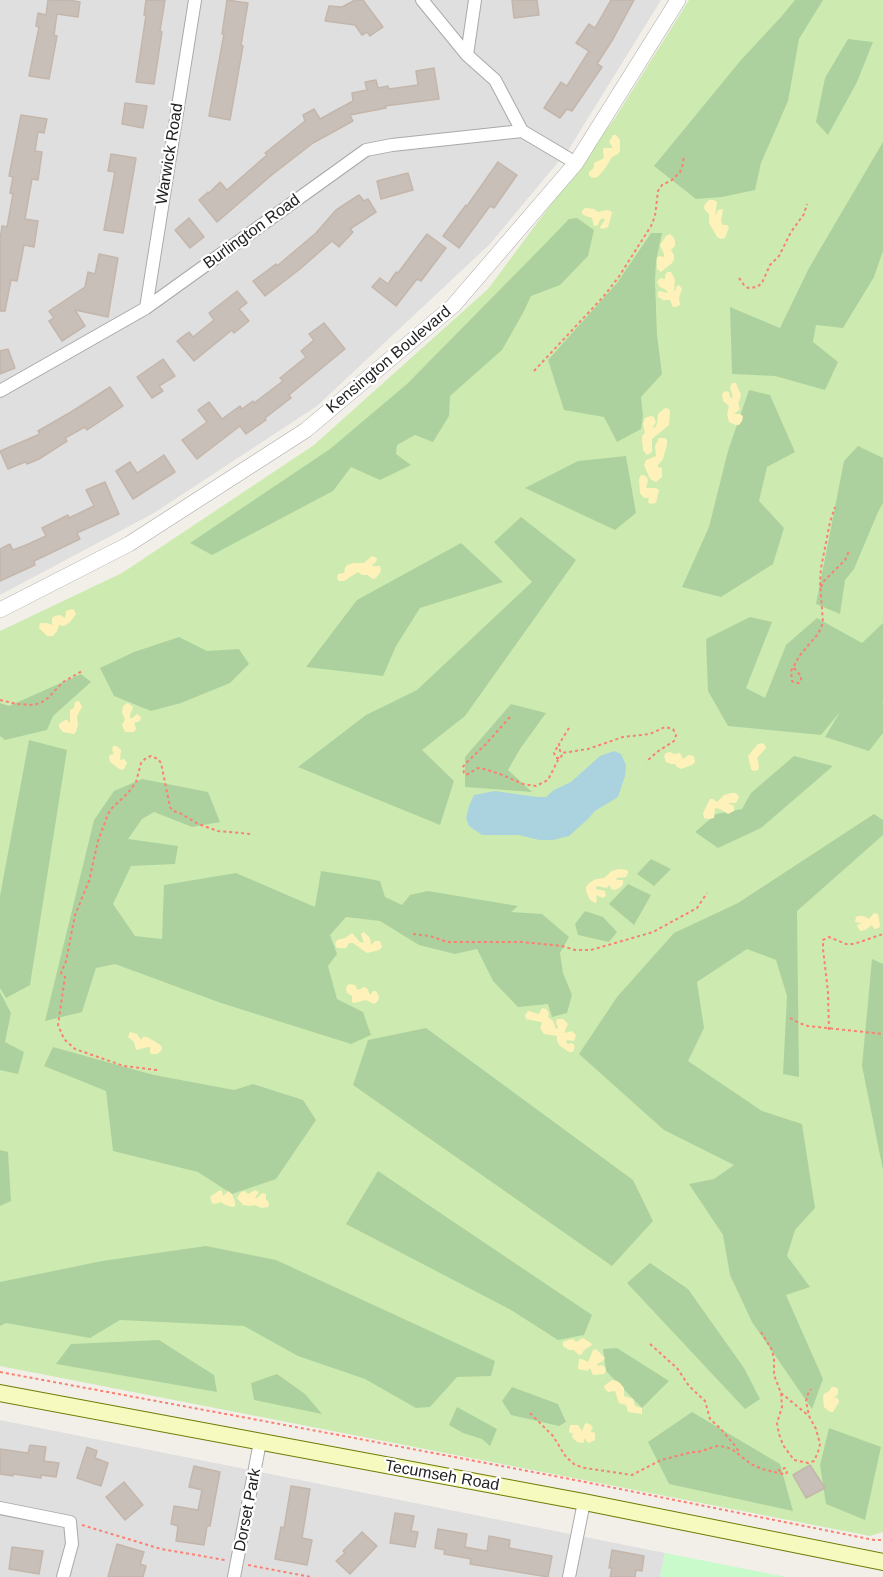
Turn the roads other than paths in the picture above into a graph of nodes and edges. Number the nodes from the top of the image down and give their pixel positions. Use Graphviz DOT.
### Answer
graph roads {
  1 [pos="195,0"];
  2 [pos="422,0"];
  3 [pos="475,0"];
  4 [pos="678,0"];
  5 [pos="467,55"];
  6 [pos="522,130"];
  7 [pos="576,163"];
  8 [pos="146,308"];
  9 [pos="0,391"];
  10 [pos="0,610"];
  11 [pos="0,1393"];
  12 [pos="260,1442"];
  13 [pos="584,1502"];
  14 [pos="0,1509"];
  15 [pos="883,1562"];
  16 [pos="63,1577"];
  17 [pos="234,1577"];
  18 [pos="569,1577"];
  1 -- 8 [label="street, Warwick Road"];
  2 -- 5 [label="street"];
  3 -- 5 [label="street"];
  4 -- 7 [label="street, Kensington Boulevard"];
  5 -- 6 [label="street"];
  6 -- 7 [label="street"];
  6 -- 8 [label="street, Burlington Road"];
  7 -- 10 [label="street, Kensington Boulevard"];
  8 -- 9 [label="street, Burlington Road"];
  11 -- 12 [label="main road, Tecumseh Road"];
  12 -- 13 [label="main road, Tecumseh Road"];
  12 -- 17 [label="street, Dorset Park"];
  13 -- 15 [label="main road, Tecumseh Road"];
  13 -- 18 [label="street"];
  14 -- 16 [label="street"];
}
